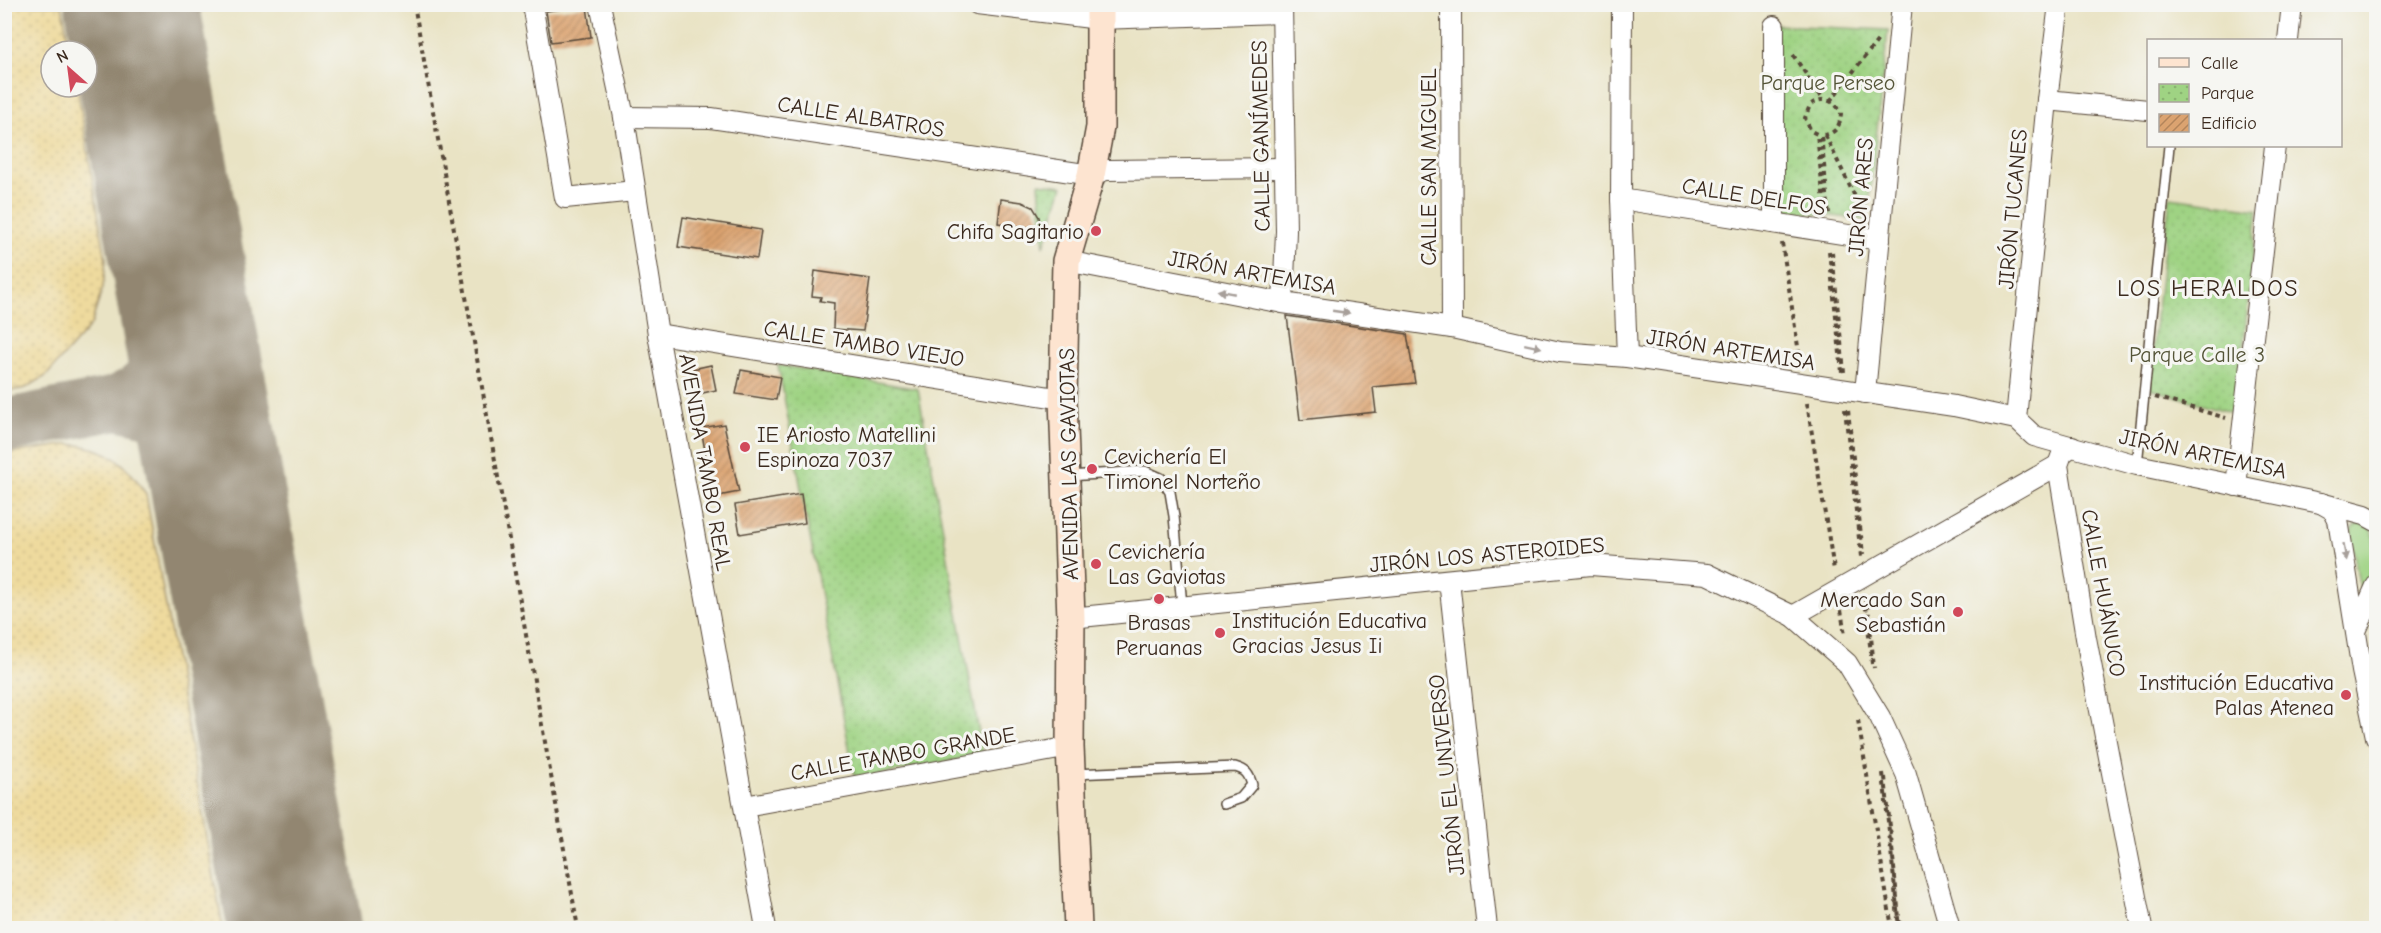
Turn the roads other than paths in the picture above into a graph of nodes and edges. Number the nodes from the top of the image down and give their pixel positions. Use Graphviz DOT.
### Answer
graph roads {
  1 [pos="532,4"];
  2 [pos="600,4"];
  3 [pos="977,4"];
  4 [pos="1451,4"];
  5 [pos="1622,4"];
  6 [pos="1902,4"];
  7 [pos="2058,4"];
  8 [pos="2292,4"];
  9 [pos="1282,9"];
  10 [pos="1099,12"];
  11 [pos="1774,26"];
  12 [pos="2288,39"];
  13 [pos="2047,100"];
  14 [pos="2147,110"];
  15 [pos="624,117"];
  16 [pos="2169,147"];
  17 [pos="2275,147"];
  18 [pos="1284,168"];
  19 [pos="1091,175"];
  20 [pos="635,191"];
  21 [pos="1622,199"];
  22 [pos="1774,223"];
  23 [pos="1880,240"];
  24 [pos="1066,261"];
  25 [pos="1283,303"];
  26 [pos="1452,328"];
  27 [pos="658,334"];
  28 [pos="1627,357"];
  29 [pos="1865,393"];
  30 [pos="1063,399"];
  31 [pos="2016,419"];
  32 [pos="2072,446"];
  33 [pos="2058,465"];
  34 [pos="2137,465"];
  35 [pos="1066,477"];
  36 [pos="2236,486"];
  37 [pos="2320,503"];
  38 [pos="2376,521"];
  39 [pos="1449,580"];
  40 [pos="2376,586"];
  41 [pos="1182,606"];
  42 [pos="1793,616"];
  43 [pos="1071,618"];
  44 [pos="2356,631"];
  45 [pos="2376,738"];
  46 [pos="1071,761"];
  47 [pos="1224,804"];
  48 [pos="745,806"];
  49 [pos="766,928"];
  50 [pos="1078,928"];
  51 [pos="1487,928"];
  52 [pos="1950,928"];
  53 [pos="2142,928"];
  1 -- 20 [label="street"];
  2 -- 15 [label="street, AVENIDA TAMBO REAL"];
  3 -- 10 [label="street"];
  4 -- 26 [label="street, CALLE SAN MIGUEL"];
  5 -- 21 [label="street"];
  6 -- 23 [label="street, JIRÓN ARES"];
  7 -- 13 [label="street, JIRÓN TUCANES"];
  8 -- 12 [label="street"];
  9 -- 10 [label="street"];
  9 -- 18 [label="street, CALLE GANÍMEDES"];
  10 -- 19 [label="street, AVENIDA LAS GAVIOTAS"];
  11 -- 22 [label="street"];
  13 -- 14 [label="street"];
  13 -- 31 [label="street, JIRÓN TUCANES"];
  15 -- 19 [label="street, CALLE ALBATROS"];
  15 -- 20 [label="street, AVENIDA TAMBO REAL"];
  16 -- 34 [label="lane"];
  17 -- 36 [label="street"];
  18 -- 19 [label="street, CALLE ALBATROS"];
  18 -- 25 [label="street, CALLE GANÍMEDES"];
  19 -- 24 [label="street, AVENIDA LAS GAVIOTAS"];
  20 -- 27 [label="street, AVENIDA TAMBO REAL"];
  21 -- 22 [label="street, CALLE DELFOS"];
  21 -- 28 [label="street"];
  22 -- 23 [label="street, CALLE DELFOS"];
  23 -- 29 [label="street, JIRÓN ARES"];
  25 -- 24 [label="street, JIRÓN ARTEMISA, one-way"];
  24 -- 30 [label="street, AVENIDA LAS GAVIOTAS"];
  25 -- 26 [label="street, JIRÓN ARTEMISA, one-way"];
  26 -- 28 [label="street, JIRÓN ARTEMISA, one-way"];
  27 -- 30 [label="street, CALLE TAMBO VIEJO"];
  27 -- 48 [label="street, AVENIDA TAMBO REAL"];
  28 -- 29 [label="street, JIRÓN ARTEMISA"];
  29 -- 31 [label="street, JIRÓN ARTEMISA"];
  30 -- 35 [label="street, AVENIDA LAS GAVIOTAS"];
  31 -- 32 [label="street, JIRÓN ARTEMISA"];
  32 -- 33 [label="street"];
  32 -- 34 [label="street, JIRÓN ARTEMISA"];
  33 -- 42 [label="street"];
  33 -- 53 [label="street, CALLE HUÁNUCO"];
  34 -- 36 [label="street, JIRÓN ARTEMISA"];
  35 -- 41 [label="lane"];
  35 -- 43 [label="street, AVENIDA LAS GAVIOTAS"];
  36 -- 37 [label="street, JIRÓN ARTEMISA"];
  37 -- 38 [label="street, JIRÓN ARTEMISA"];
  37 -- 44 [label="street, one-way"];
  39 -- 41 [label="street, JIRÓN LOS ASTEROIDES"];
  39 -- 42 [label="street, JIRÓN LOS ASTEROIDES"];
  39 -- 51 [label="street, JIRÓN EL UNIVERSO"];
  40 -- 44 [label="street"];
  41 -- 43 [label="street, JIRÓN LOS ASTEROIDES"];
  42 -- 52 [label="street, JIRÓN LOS ASTEROIDES"];
  43 -- 46 [label="street, AVENIDA LAS GAVIOTAS"];
  44 -- 45 [label="street"];
  46 -- 47 [label="lane"];
  46 -- 48 [label="street, CALLE TAMBO GRANDE"];
  46 -- 50 [label="street, AVENIDA LAS GAVIOTAS"];
  48 -- 49 [label="street, AVENIDA TAMBO REAL"];
}
